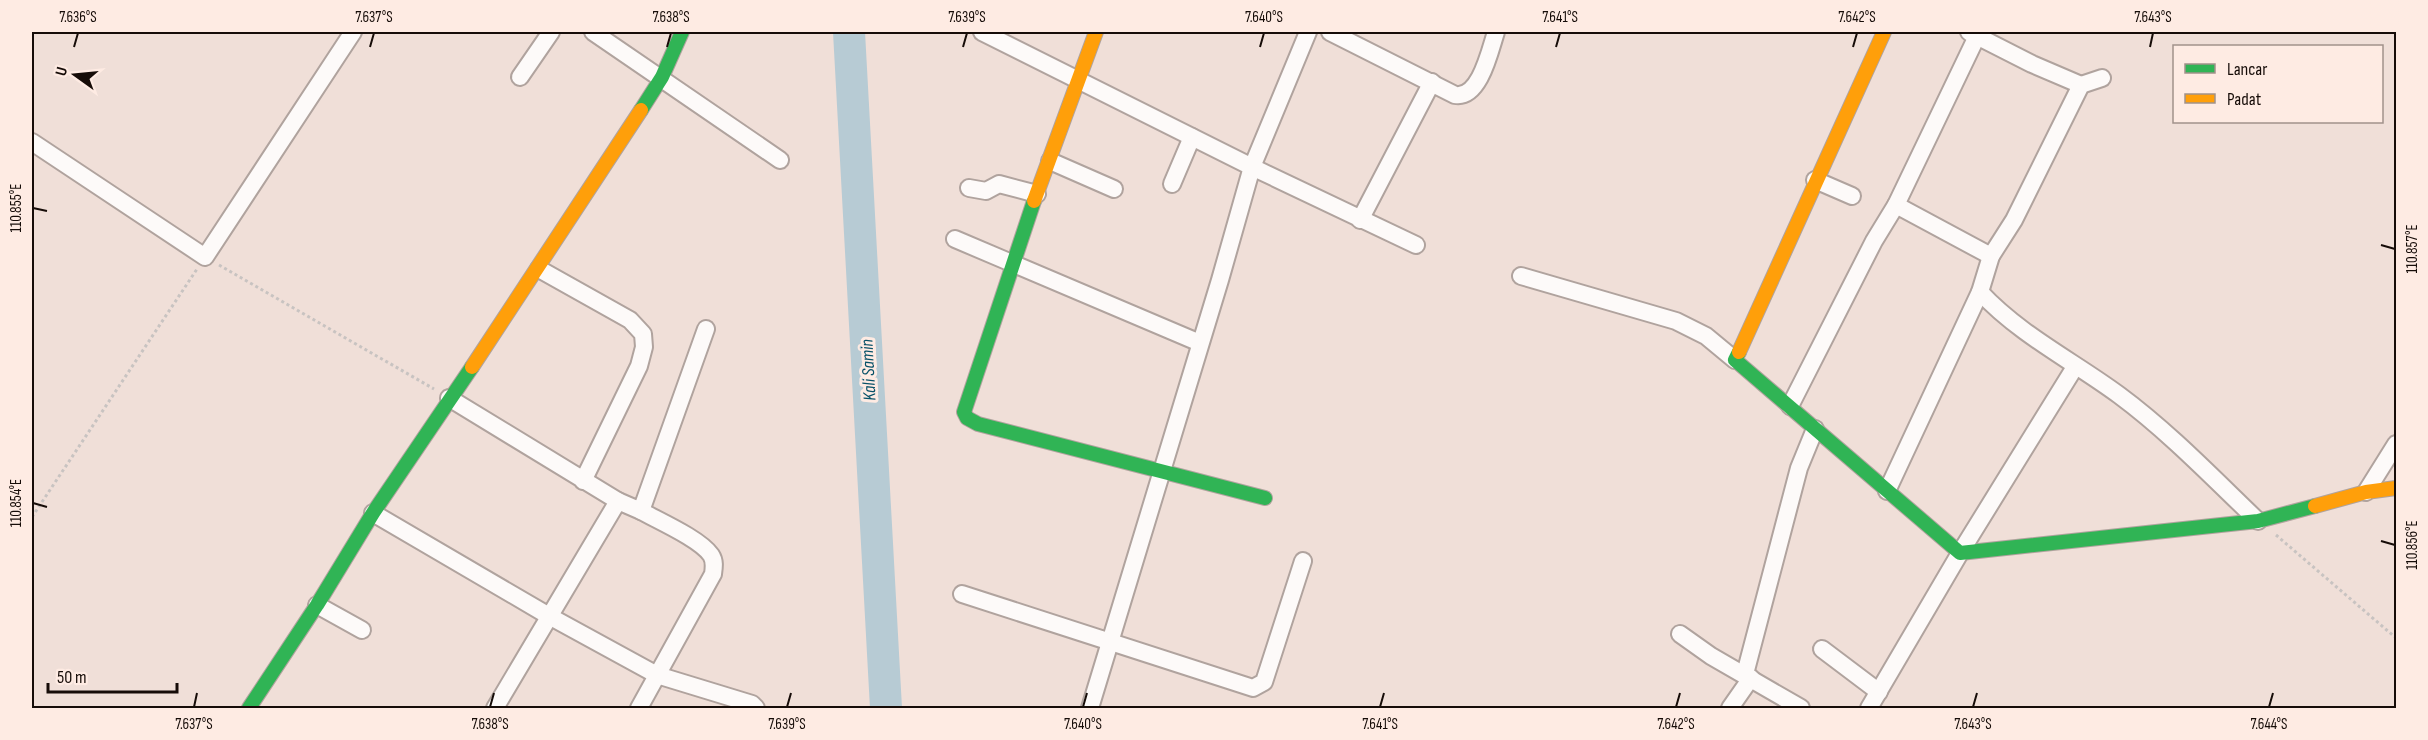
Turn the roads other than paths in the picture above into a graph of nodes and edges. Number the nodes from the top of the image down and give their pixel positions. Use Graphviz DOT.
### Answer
graph roads {
  1 [pos="353,32"];
  2 [pos="551,32"];
  3 [pos="593,32"];
  4 [pos="682,32"];
  5 [pos="982,32"];
  6 [pos="1096,32"];
  7 [pos="1308,32"];
  8 [pos="1330,32"];
  9 [pos="1496,32"];
  10 [pos="1884,32"];
  11 [pos="1975,33"];
  12 [pos="520,77"];
  13 [pos="662,77"];
  14 [pos="2102,78"];
  15 [pos="1079,81"];
  16 [pos="1432,81"];
  17 [pos="2081,85"];
  18 [pos="1192,137"];
  19 [pos="32,142"];
  20 [pos="780,160"];
  21 [pos="1050,161"];
  22 [pos="1252,167"];
  23 [pos="1815,180"];
  24 [pos="1172,184"];
  25 [pos="969,188"];
  26 [pos="1114,189"];
  27 [pos="1037,194"];
  28 [pos="1852,196"];
  29 [pos="1896,205"];
  30 [pos="1360,220"];
  31 [pos="956,238"];
  32 [pos="1416,245"];
  33 [pos="1991,256"];
  34 [pos="1012,262"];
  35 [pos="539,269"];
  36 [pos="1521,276"];
  37 [pos="1980,292"];
  38 [pos="706,329"];
  39 [pos="1200,343"];
  40 [pos="1735,360"];
  41 [pos="2075,367"];
  42 [pos="449,398"];
  43 [pos="1790,406"];
  44 [pos="1815,429"];
  45 [pos="2397,444"];
  46 [pos="1162,472"];
  47 [pos="583,481"];
  48 [pos="2397,488"];
  49 [pos="1887,491"];
  50 [pos="2366,492"];
  51 [pos="1265,498"];
  52 [pos="618,501"];
  53 [pos="641,511"];
  54 [pos="373,513"];
  55 [pos="2258,521"];
  56 [pos="1960,554"];
  57 [pos="1303,561"];
  58 [pos="962,594"];
  59 [pos="317,605"];
  60 [pos="549,616"];
  61 [pos="362,630"];
  62 [pos="1680,634"];
  63 [pos="1111,643"];
  64 [pos="1822,649"];
  65 [pos="657,675"];
  66 [pos="1748,676"];
  67 [pos="1879,692"];
  68 [pos="251,708"];
  69 [pos="495,708"];
  70 [pos="639,708"];
  71 [pos="756,708"];
  72 [pos="1090,708"];
  73 [pos="1730,708"];
  74 [pos="1801,708"];
  75 [pos="1869,708"];
  1 -- 19 [label="street"];
  2 -- 12 [label="street"];
  3 -- 13 [label="street"];
  4 -- 13 [label="street"];
  5 -- 15 [label="street"];
  6 -- 15 [label="street"];
  7 -- 22 [label="street"];
  8 -- 16 [label="street"];
  9 -- 16 [label="street"];
  10 -- 23 [label="street"];
  11 -- 17 [label="street"];
  11 -- 29 [label="street"];
  13 -- 20 [label="street"];
  13 -- 35 [label="street"];
  14 -- 17 [label="street"];
  15 -- 18 [label="street"];
  15 -- 21 [label="street"];
  16 -- 30 [label="street"];
  17 -- 33 [label="street"];
  18 -- 22 [label="street"];
  18 -- 24 [label="street"];
  21 -- 26 [label="street"];
  21 -- 27 [label="street"];
  22 -- 30 [label="street"];
  22 -- 39 [label="street"];
  23 -- 28 [label="street"];
  23 -- 40 [label="street"];
  25 -- 27 [label="street"];
  27 -- 34 [label="street"];
  29 -- 33 [label="street"];
  29 -- 43 [label="street"];
  30 -- 32 [label="street"];
  31 -- 34 [label="street"];
  33 -- 37 [label="street"];
  34 -- 39 [label="street"];
  34 -- 46 [label="street"];
  35 -- 42 [label="street"];
  35 -- 47 [label="street"];
  36 -- 40 [label="street"];
  37 -- 41 [label="street"];
  37 -- 49 [label="street"];
  38 -- 53 [label="street"];
  39 -- 46 [label="street"];
  40 -- 43 [label="street"];
  41 -- 55 [label="street"];
  41 -- 56 [label="street"];
  42 -- 47 [label="street"];
  42 -- 54 [label="street"];
  43 -- 44 [label="street"];
  44 -- 49 [label="street"];
  44 -- 66 [label="street"];
  45 -- 50 [label="street"];
  46 -- 51 [label="street"];
  46 -- 63 [label="street"];
  47 -- 52 [label="street"];
  48 -- 50 [label="street"];
  49 -- 56 [label="street"];
  50 -- 55 [label="street"];
  52 -- 53 [label="street"];
  52 -- 60 [label="street"];
  53 -- 65 [label="street"];
  54 -- 59 [label="street"];
  54 -- 60 [label="street"];
  55 -- 56 [label="street"];
  56 -- 67 [label="street"];
  57 -- 63 [label="street"];
  58 -- 63 [label="street"];
  59 -- 61 [label="street"];
  59 -- 68 [label="street"];
  60 -- 65 [label="street"];
  60 -- 69 [label="street"];
  62 -- 66 [label="street"];
  63 -- 72 [label="street"];
  64 -- 67 [label="street"];
  65 -- 70 [label="street"];
  65 -- 71 [label="street"];
  66 -- 73 [label="street"];
  66 -- 74 [label="street"];
  67 -- 75 [label="street"];
}
